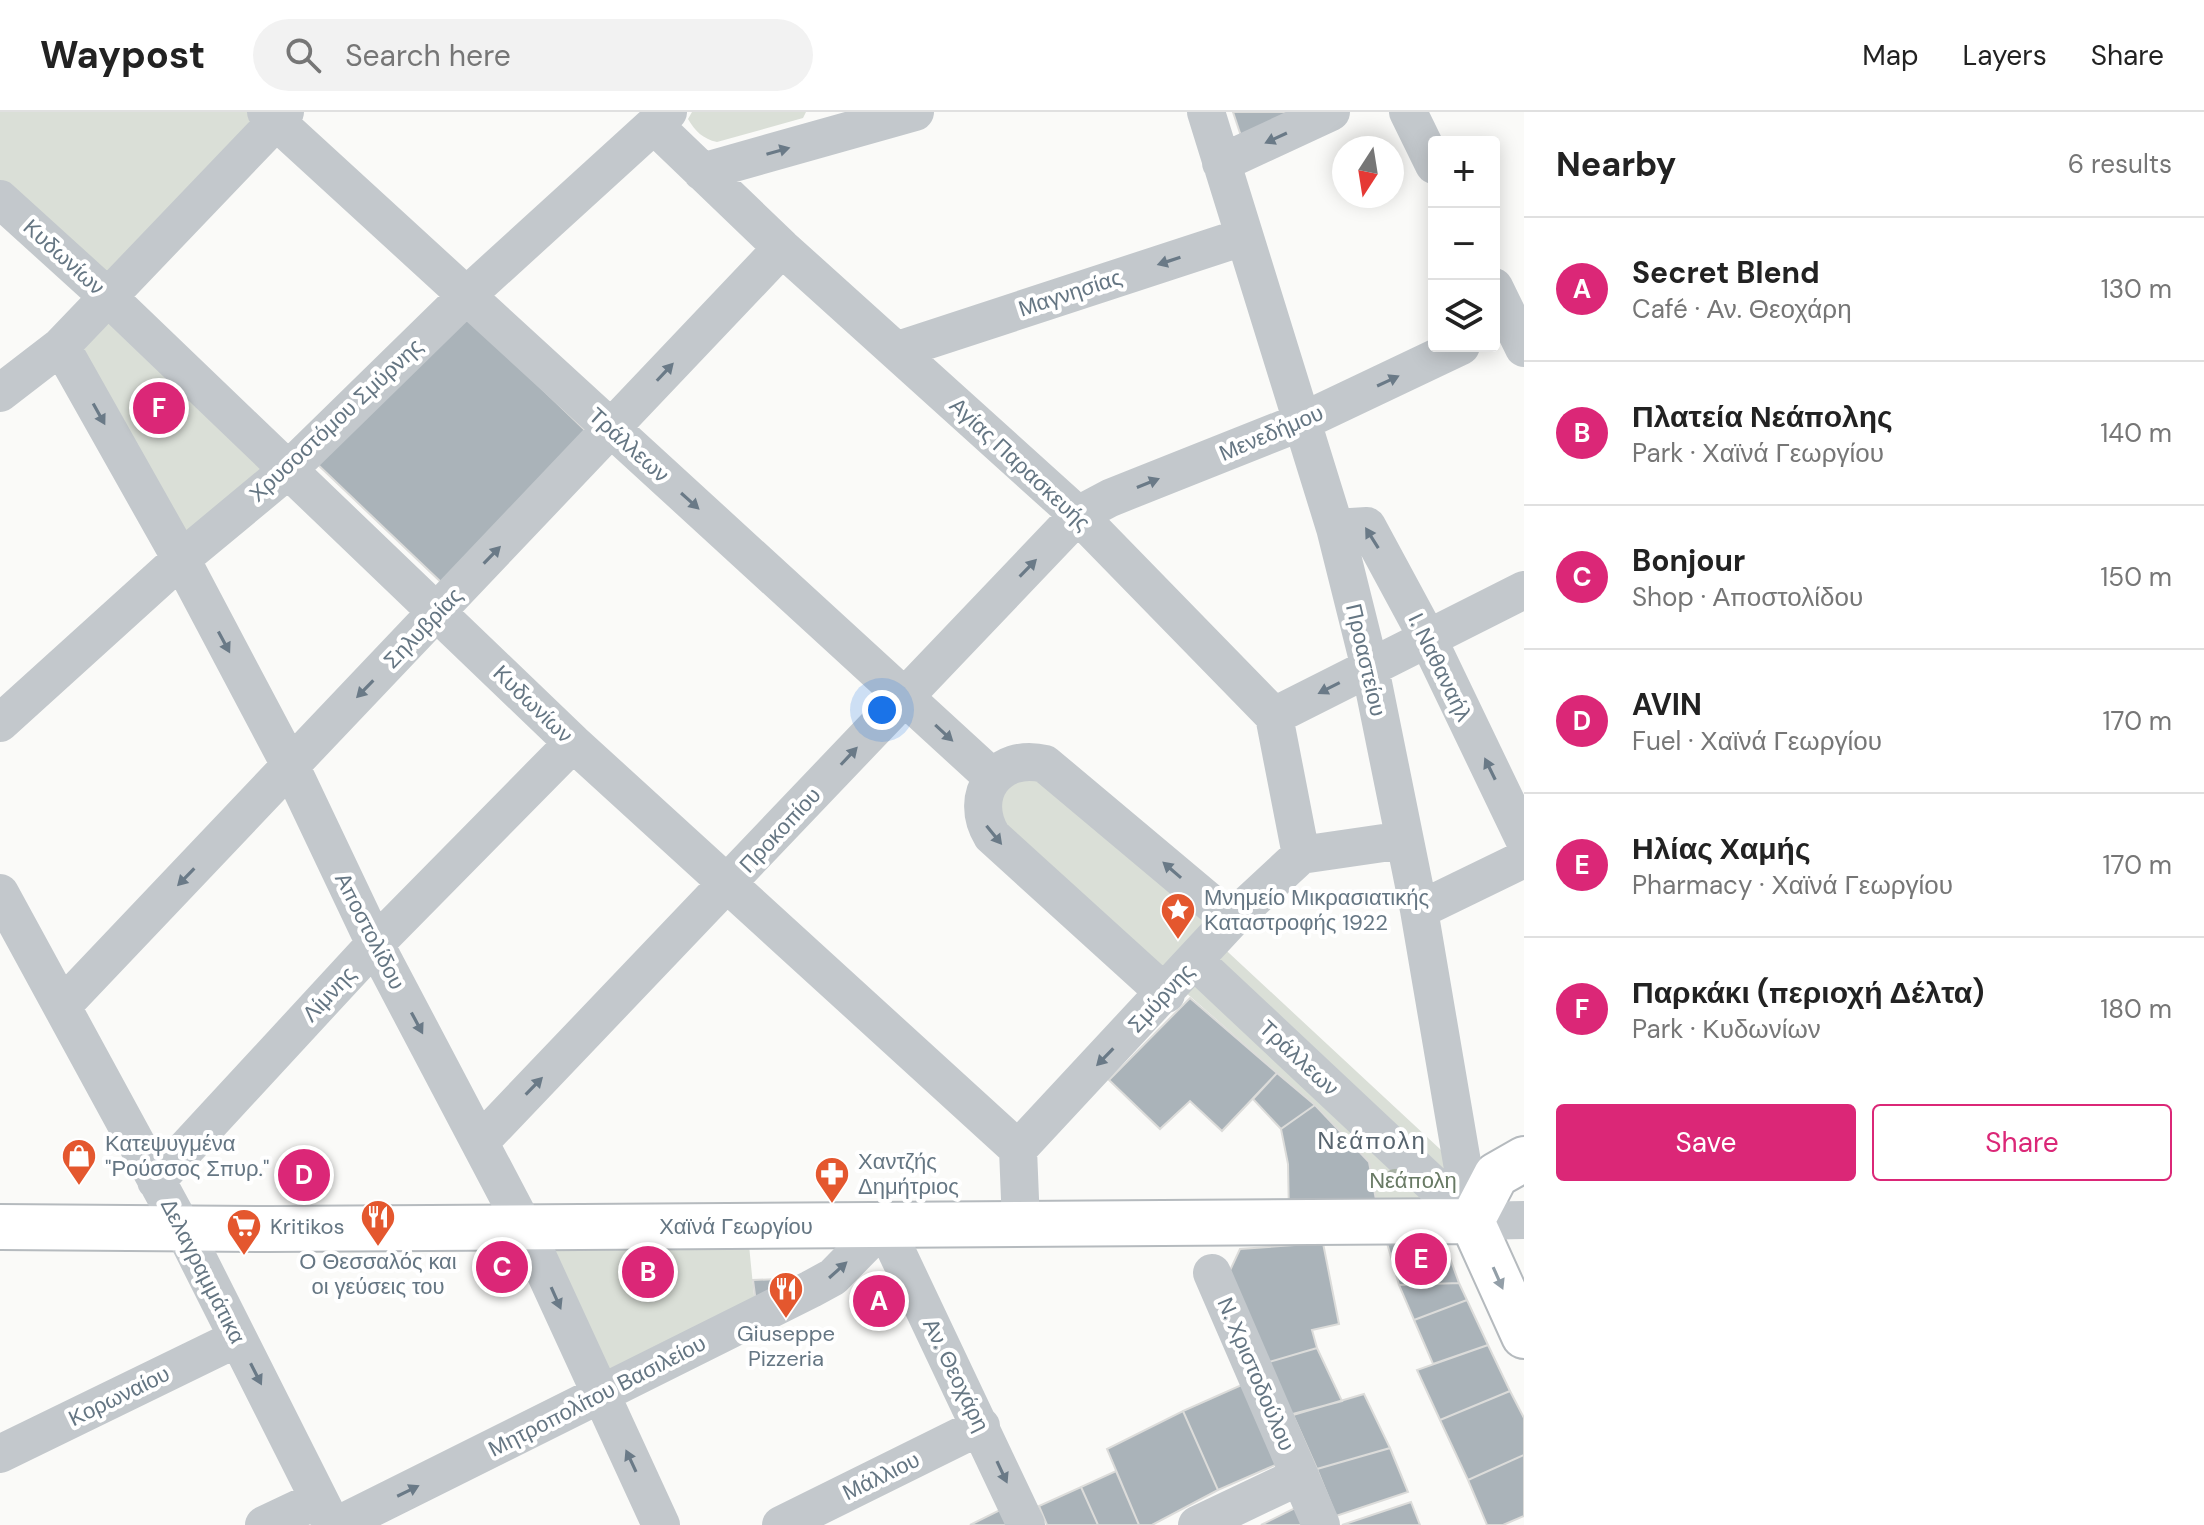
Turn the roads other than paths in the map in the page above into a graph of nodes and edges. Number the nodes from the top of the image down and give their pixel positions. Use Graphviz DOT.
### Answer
graph roads {
  1 [pos="915,112"];
  2 [pos="1206,112"];
  3 [pos="1331,112"];
  4 [pos="1408,112"];
  5 [pos="276,115"];
  6 [pos="661,118"];
  7 [pos="848,120"];
  8 [pos="1428,153"];
  9 [pos="1221,163"];
  10 [pos="702,172"];
  11 [pos="0,199"];
  12 [pos="1243,237"];
  13 [pos="782,248"];
  14 [pos="466,296"];
  15 [pos="109,298"];
  16 [pos="1500,300"];
  17 [pos="1513,329"];
  18 [pos="61,346"];
  19 [pos="898,350"];
  20 [pos="1448,352"];
  21 [pos="0,393"];
  22 [pos="1301,422"];
  23 [pos="612,429"];
  24 [pos="287,471"];
  25 [pos="1078,515"];
  26 [pos="1335,528"];
  27 [pos="181,559"];
  28 [pos="1524,590"];
  29 [pos="438,612"];
  30 [pos="1428,639"];
  31 [pos="1370,668"];
  32 [pos="906,696"];
  33 [pos="1274,716"];
  34 [pos="0,723"];
  35 [pos="573,743"];
  36 [pos="291,767"];
  37 [pos="992,777"];
  38 [pos="1524,839"];
  39 [pos="1404,840"];
  40 [pos="1301,855"];
  41 [pos="1524,859"];
  42 [pos="728,884"];
  43 [pos="0,893"];
  44 [pos="1419,910"];
  45 [pos="1231,920"];
  46 [pos="375,944"];
  47 [pos="1195,961"];
  48 [pos="1166,994"];
  49 [pos="63,1005"];
  50 [pos="480,1142"];
  51 [pos="1018,1149"];
  52 [pos="1524,1159"];
  53 [pos="156,1181"];
  54 [pos="1524,1220"];
  55 [pos="275,1221"];
  56 [pos="1472,1221"];
  57 [pos="333,1224"];
  58 [pos="1021,1224"];
  59 [pos="884,1225"];
  60 [pos="0,1227"];
  61 [pos="524,1227"];
  62 [pos="183,1229"];
  63 [pos="1212,1273"];
  64 [pos="1524,1336"];
  65 [pos="238,1338"];
  66 [pos="600,1396"];
  67 [pos="981,1426"];
  68 [pos="0,1454"];
  69 [pos="1300,1476"];
  70 [pos="330,1516"];
  71 [pos="264,1525"];
  72 [pos="661,1525"];
  73 [pos="781,1525"];
  74 [pos="1026,1525"];
  75 [pos="1197,1525"];
  76 [pos="1321,1525"];
  1 -- 7 [label="street"];
  2 -- 9 [label="street, Προαστείου"];
  3 -- 9 [label="street, one-way"];
  4 -- 8 [label="street"];
  5 -- 14 [label="street, Τράλλεων"];
  5 -- 15 [label="street"];
  6 -- 10 [label="street, Αγίας Παρασκευής"];
  6 -- 14 [label="street, Χρυσοστόμου Σμύρνης"];
  10 -- 7 [label="street, one-way"];
  9 -- 12 [label="street, Προαστείου"];
  10 -- 13 [label="street, Αγίας Παρασκευής"];
  11 -- 15 [label="street, Κυδωνίων"];
  12 -- 19 [label="street, Μαγνησίας, one-way"];
  12 -- 22 [label="street, Προαστείου"];
  13 -- 19 [label="street, Αγίας Παρασκευής"];
  23 -- 13 [label="street, Σηλυβρίας, one-way"];
  14 -- 23 [label="street, Τράλλεων"];
  14 -- 24 [label="street, Χρυσοστόμου Σμύρνης"];
  15 -- 18 [label="street"];
  15 -- 24 [label="street, Κυδωνίων"];
  16 -- 17 [label="street"];
  18 -- 21 [label="street"];
  18 -- 27 [label="street, Αποστολίδου, one-way"];
  19 -- 25 [label="street, Αγίας Παρασκευής"];
  22 -- 20 [label="street, Μενεδήμου, one-way"];
  25 -- 22 [label="street, Μενεδήμου, one-way"];
  22 -- 26 [label="street, Προαστείου"];
  29 -- 23 [label="street, Σηλυβρίας, one-way"];
  23 -- 32 [label="street, Τράλλεων, one-way"];
  24 -- 27 [label="street, Χρυσοστόμου Σμύρνης"];
  24 -- 29 [label="street, Κυδωνίων"];
  32 -- 25 [label="street, Προκοπίου, one-way"];
  25 -- 33 [label="street, Αγίας Παρασκευής"];
  30 -- 26 [label="street, Ι. Ναθαναήλ, one-way"];
  26 -- 31 [label="street, Προαστείου"];
  27 -- 34 [label="street, Χρυσοστόμου Σμύρνης"];
  27 -- 36 [label="street, Αποστολίδου, one-way"];
  28 -- 30 [label="street"];
  29 -- 35 [label="street, Κυδωνίων"];
  29 -- 36 [label="street, Σηλυβρίας, one-way"];
  30 -- 31 [label="street"];
  38 -- 30 [label="street, Ι. Ναθαναήλ, one-way"];
  31 -- 33 [label="street, one-way"];
  31 -- 39 [label="street, Προαστείου"];
  32 -- 37 [label="street, Τράλλεων, one-way"];
  42 -- 32 [label="street, Προκοπίου, one-way"];
  33 -- 40 [label="street"];
  35 -- 42 [label="street, Κυδωνίων"];
  35 -- 46 [label="street, Λίμνης"];
  36 -- 46 [label="street, Αποστολίδου"];
  36 -- 49 [label="street, Σηλυβρίας, one-way"];
  45 -- 37 [label="street, one-way"];
  37 -- 48 [label="street, one-way"];
  39 -- 40 [label="street"];
  39 -- 44 [label="street, Προαστείου"];
  40 -- 45 [label="street, Σμύρνης"];
  41 -- 44 [label="street"];
  50 -- 42 [label="street, Προκοπίου, one-way"];
  42 -- 51 [label="street, Κυδωνίων"];
  43 -- 49 [label="street, Δελαγραμμάτικα"];
  44 -- 56 [label="street, Προαστείου"];
  45 -- 47 [label="street, Σμύρνης"];
  46 -- 50 [label="street, Αποστολίδου, one-way"];
  46 -- 53 [label="street, Λίμνης"];
  47 -- 48 [label="street, Σμύρνης"];
  47 -- 56 [label="street, Τράλλεων"];
  48 -- 51 [label="street, Σμύρνης, one-way"];
  49 -- 53 [label="street, Δελαγραμμάτικα"];
  50 -- 61 [label="street, Αποστολίδου"];
  51 -- 58 [label="street"];
  52 -- 56 [label="main road"];
  53 -- 62 [label="street, Δελαγραμμάτικα"];
  54 -- 56 [label="street"];
  55 -- 57 [label="street"];
  56 -- 58 [label="main road, Χαϊνά Γεωργίου"];
  56 -- 64 [label="main road, one-way"];
  58 -- 59 [label="main road, Χαϊνά Γεωργίου"];
  59 -- 61 [label="main road, Χαϊνά Γεωργίου"];
  66 -- 59 [label="street, Μητροπολίτου Βασιλείου, one-way"];
  59 -- 67 [label="street, Αν. Θεοχάρη"];
  60 -- 62 [label="main road, Χαϊνά Γεωργίου"];
  61 -- 62 [label="main road, Χαϊνά Γεωργίου"];
  61 -- 66 [label="street, Αποστολίδου, one-way"];
  62 -- 65 [label="street, Δελαγραμμάτικα"];
  63 -- 69 [label="street, Ν. Χριστοδούλου"];
  65 -- 68 [label="street, Κορωναίου"];
  65 -- 70 [label="street, Δελαγραμμάτικα, one-way"];
  70 -- 66 [label="street, Μητροπολίτου Βασιλείου, one-way"];
  72 -- 66 [label="street, Αποστολίδου, one-way"];
  67 -- 73 [label="street, Μάλλιου"];
  67 -- 74 [label="street, Αν. Θεοχάρη, one-way"];
  69 -- 75 [label="street"];
  69 -- 76 [label="street, Ν. Χριστοδούλου"];
  70 -- 71 [label="street, Μητροπολίτου Βασιλείου"];
}
